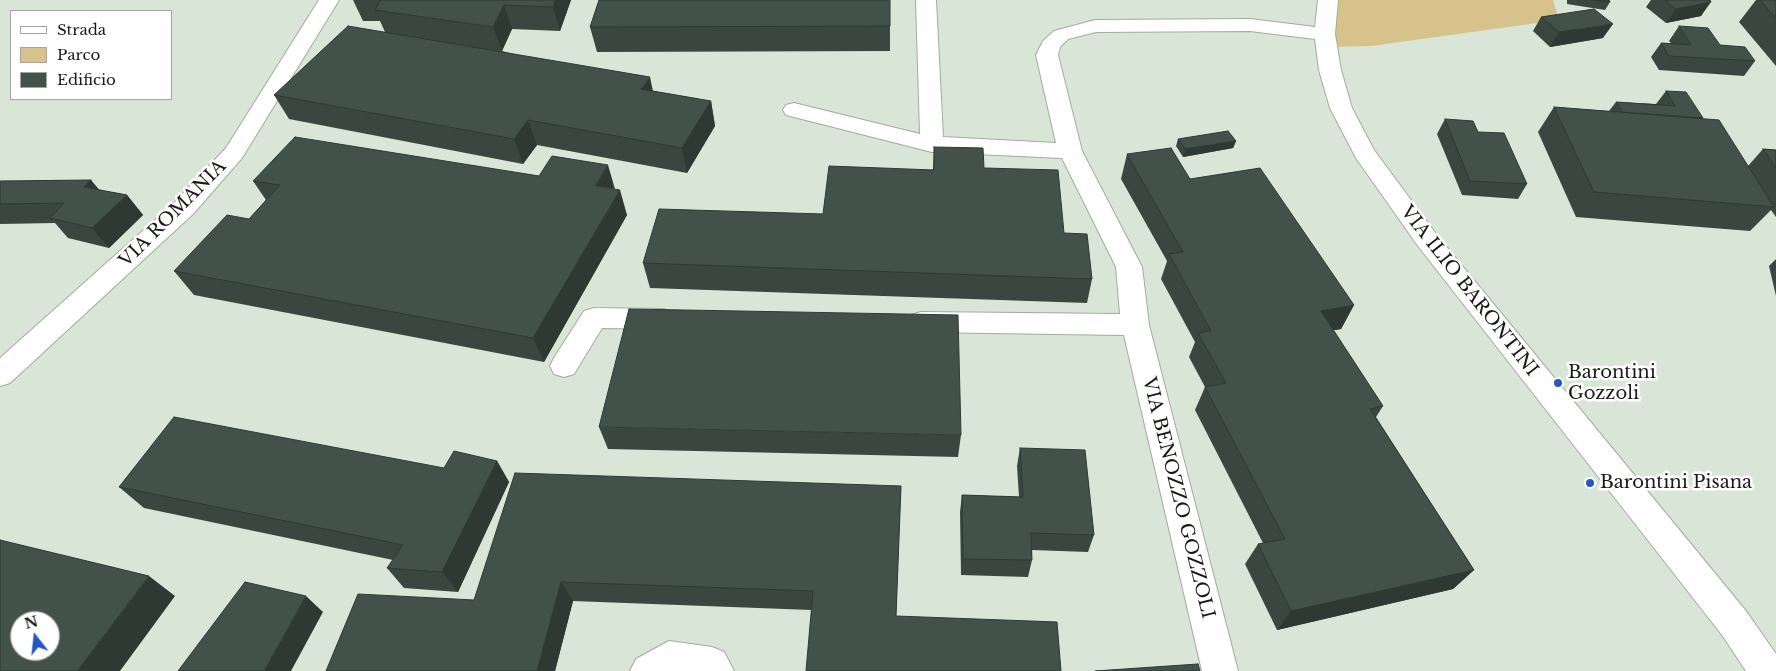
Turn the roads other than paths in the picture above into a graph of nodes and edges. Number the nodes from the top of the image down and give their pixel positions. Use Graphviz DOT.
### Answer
graph roads {
  1 [pos="329,0"];
  2 [pos="926,0"];
  3 [pos="1328,0"];
  4 [pos="1325,34"];
  5 [pos="794,110"];
  6 [pos="932,144"];
  7 [pos="1070,151"];
  8 [pos="692,319"];
  9 [pos="899,322"];
  10 [pos="1135,325"];
  11 [pos="564,366"];
  12 [pos="0,375"];
  13 [pos="1734,623"];
  14 [pos="1776,663"];
  15 [pos="648,671"];
  16 [pos="716,671"];
  17 [pos="1220,671"];
  18 [pos="1767,671"];
  1 -- 12 [label="street, VIA ROMANIA"];
  2 -- 6 [label="street"];
  3 -- 4 [label="street, VIA ILIO BARONTINI"];
  4 -- 7 [label="street, VIA BENOZZO GOZZOLI"];
  4 -- 13 [label="street, VIA ILIO BARONTINI"];
  5 -- 6 [label="street"];
  6 -- 7 [label="street"];
  7 -- 10 [label="street, VIA BENOZZO GOZZOLI"];
  8 -- 11 [label="street"];
  9 -- 10 [label="street"];
  10 -- 17 [label="street, VIA BENOZZO GOZZOLI"];
  13 -- 14 [label="street, VIA ILIO BARONTINI"];
  13 -- 18 [label="street, VIA ILIO BARONTINI"];
  15 -- 16 [label="street"];
}
